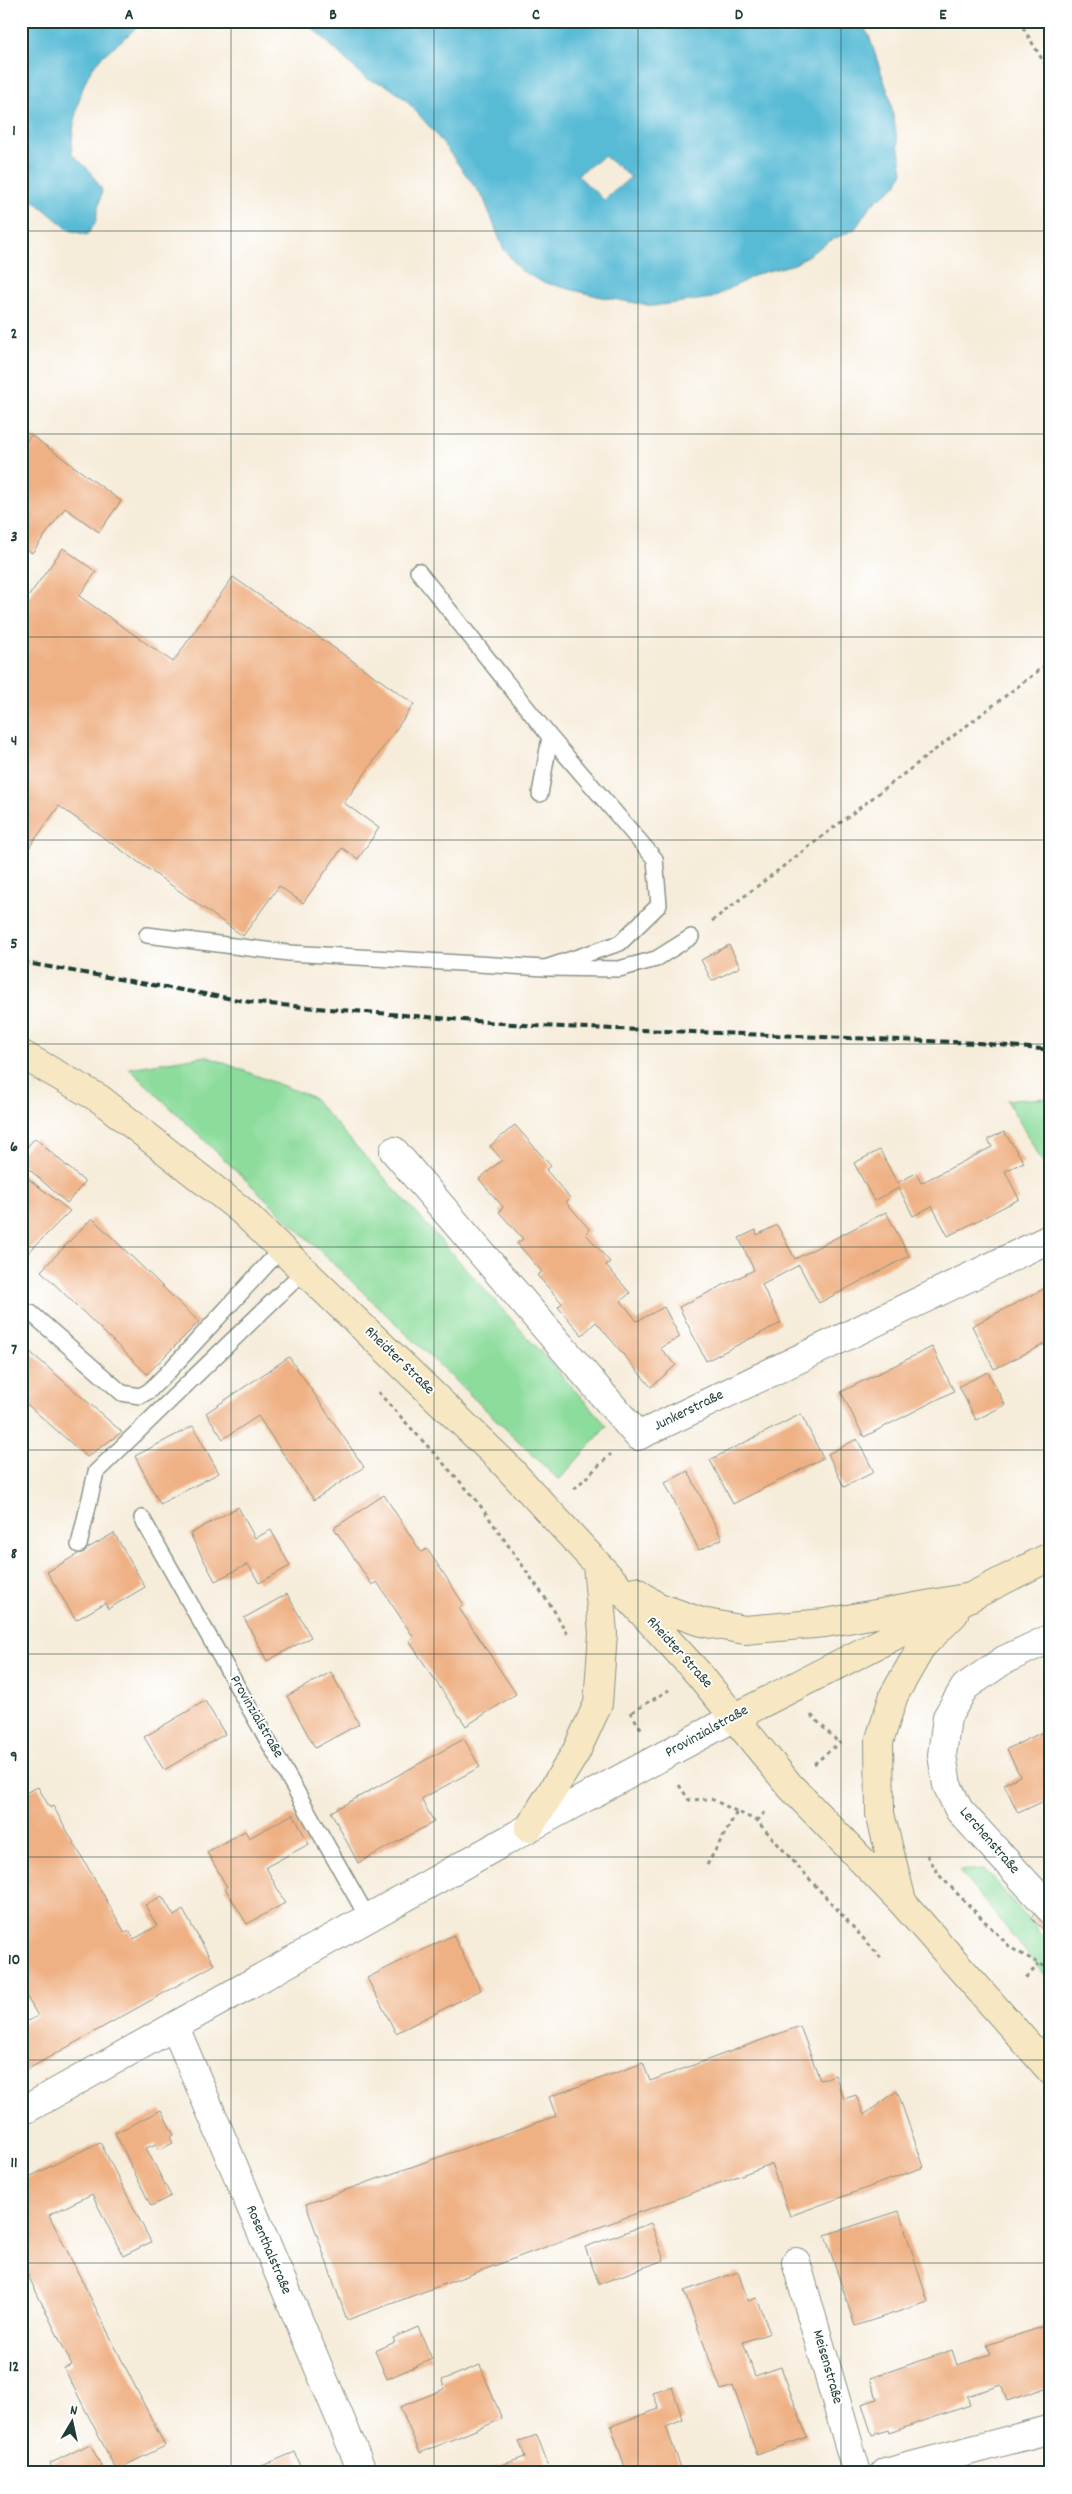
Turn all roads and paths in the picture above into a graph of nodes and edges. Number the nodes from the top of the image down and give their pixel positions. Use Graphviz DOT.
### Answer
graph roads {
  1 [pos="1019,21"];
  2 [pos="1051,74"];
  3 [pos="418,571"];
  4 [pos="1051,661"];
  5 [pos="550,737"];
  6 [pos="540,794"];
  7 [pos="148,935"];
  8 [pos="690,937"];
  9 [pos="545,968"];
  10 [pos="21,1054"];
  11 [pos="394,1151"];
  12 [pos="1051,1238"];
  13 [pos="282,1248"];
  14 [pos="305,1270"];
  15 [pos="31,1313"];
  16 [pos="376,1390"];
  17 [pos="638,1436"];
  18 [pos="579,1497"];
  19 [pos="142,1518"];
  20 [pos="79,1545"];
  21 [pos="1051,1556"];
  22 [pos="597,1564"];
  23 [pos="971,1597"];
  24 [pos="1051,1638"];
  25 [pos="569,1641"];
  26 [pos="734,1717"];
  27 [pos="689,1800"];
  28 [pos="738,1810"];
  29 [pos="529,1828"];
  30 [pos="926,1853"];
  31 [pos="707,1865"];
  32 [pos="902,1902"];
  33 [pos="1051,1910"];
  34 [pos="368,1918"];
  35 [pos="880,1958"];
  36 [pos="1039,1964"];
  37 [pos="1051,1970"];
  38 [pos="1026,1978"];
  39 [pos="175,2026"];
  40 [pos="1051,2071"];
  41 [pos="21,2112"];
  42 [pos="796,2262"];
  43 [pos="1051,2429"];
  44 [pos="363,2473"];
  45 [pos="857,2473"];
  46 [pos="885,2473"];
  1 -- 2 [label="path"];
  3 -- 5 [label="lane"];
  4 -- 8 [label="path"];
  5 -- 6 [label="lane"];
  5 -- 9 [label="lane"];
  7 -- 9 [label="lane"];
  8 -- 9 [label="lane"];
  10 -- 13 [label="main road, Rheidter Straße"];
  11 -- 17 [label="street, Junkerstraße"];
  12 -- 17 [label="street, Junkerstraße"];
  13 -- 14 [label="main road, Rheidter Straße"];
  13 -- 15 [label="lane"];
  14 -- 20 [label="lane"];
  14 -- 22 [label="main road, Rheidter Straße"];
  16 -- 25 [label="path"];
  17 -- 18 [label="path"];
  19 -- 34 [label="lane, Provinzialstraße"];
  21 -- 23 [label="main road, Provinzialstraße"];
  22 -- 23 [label="main road"];
  22 -- 26 [label="main road, Rheidter Straße"];
  22 -- 29 [label="main road"];
  23 -- 26 [label="main road, Provinzialstraße"];
  23 -- 32 [label="main road"];
  24 -- 33 [label="street, Lerchenstraße"];
  26 -- 29 [label="street, Provinzialstraße"];
  26 -- 32 [label="main road, Rheidter Straße"];
  27 -- 28 [label="path"];
  28 -- 31 [label="path"];
  28 -- 35 [label="path"];
  29 -- 34 [label="street, Provinzialstraße"];
  30 -- 36 [label="path"];
  32 -- 40 [label="main road, Rheidter Straße"];
  34 -- 39 [label="street, Provinzialstraße"];
  36 -- 37 [label="path"];
  36 -- 38 [label="path"];
  39 -- 41 [label="street, Provinzialstraße"];
  39 -- 44 [label="street, Rosenthalstraße"];
  42 -- 45 [label="street, Meisenstraße"];
  43 -- 46 [label="street"];
}
